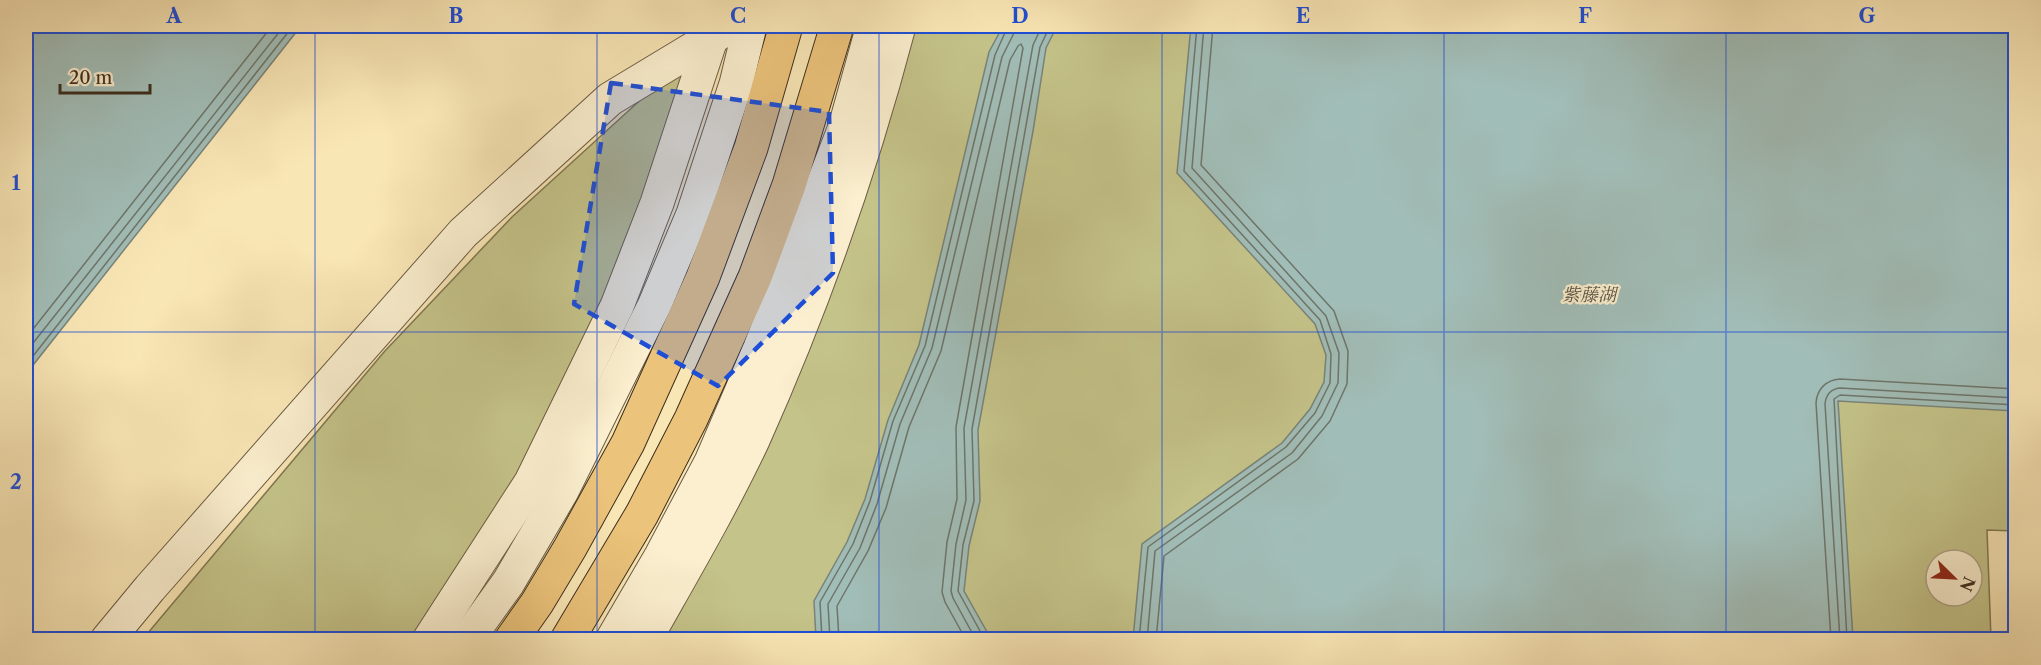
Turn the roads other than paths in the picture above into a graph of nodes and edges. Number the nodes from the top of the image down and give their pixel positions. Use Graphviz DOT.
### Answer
graph roads {
  1 [pos="750,26"];
  2 [pos="786,26"];
  3 [pos="837,26"];
  4 [pos="873,26"];
  5 [pos="899,26"];
  6 [pos="722,31"];
  7 [pos="570,634"];
  8 [pos="107,639"];
  9 [pos="429,639"];
  10 [pos="467,639"];
  11 [pos="511,639"];
  12 [pos="612,639"];
  13 [pos="645,639"];
  1 -- 10 [label="street"];
  2 -- 11 [label="main road"];
  3 -- 7 [label="main road"];
  4 -- 12 [label="street"];
  5 -- 13 [label="street"];
  6 -- 8 [label="street"];
  6 -- 9 [label="street"];
}
